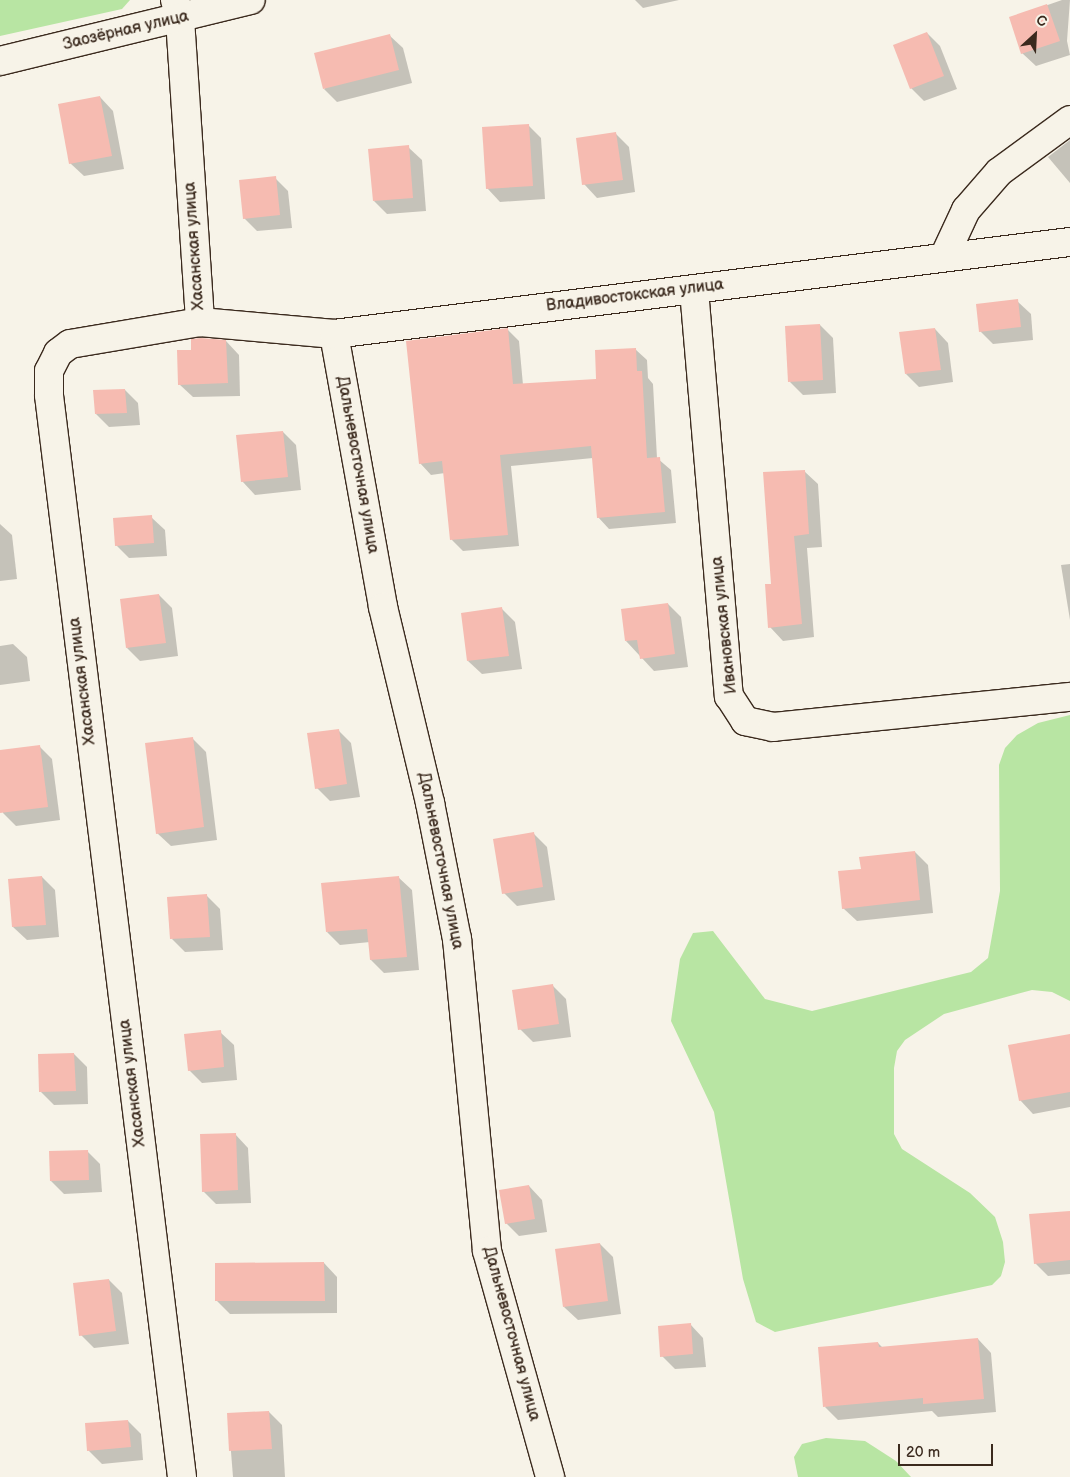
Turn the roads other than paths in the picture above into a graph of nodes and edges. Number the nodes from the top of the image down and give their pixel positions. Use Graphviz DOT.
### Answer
graph roads {
  1 [pos="252,0"];
  2 [pos="177,10"];
  3 [pos="0,61"];
  4 [pos="1070,120"];
  5 [pos="1070,242"];
  6 [pos="945,256"];
  7 [pos="694,290"];
  8 [pos="200,322"];
  9 [pos="334,334"];
  10 [pos="1070,698"];
  11 [pos="182,1477"];
  12 [pos="550,1477"];
  1 -- 2 [label="street, Заозёрная улица"];
  2 -- 3 [label="street, Заозёрная улица"];
  2 -- 8 [label="street, Хасанская улица"];
  4 -- 6 [label="street"];
  5 -- 6 [label="street, Владивостокская улица"];
  6 -- 7 [label="street, Владивостокская улица"];
  7 -- 9 [label="street, Владивостокская улица"];
  7 -- 10 [label="street, Ивановская улица"];
  8 -- 9 [label="street, Владивостокская улица"];
  8 -- 11 [label="street, Хасанская улица"];
  9 -- 12 [label="street, Дальневосточная улица"];
}
